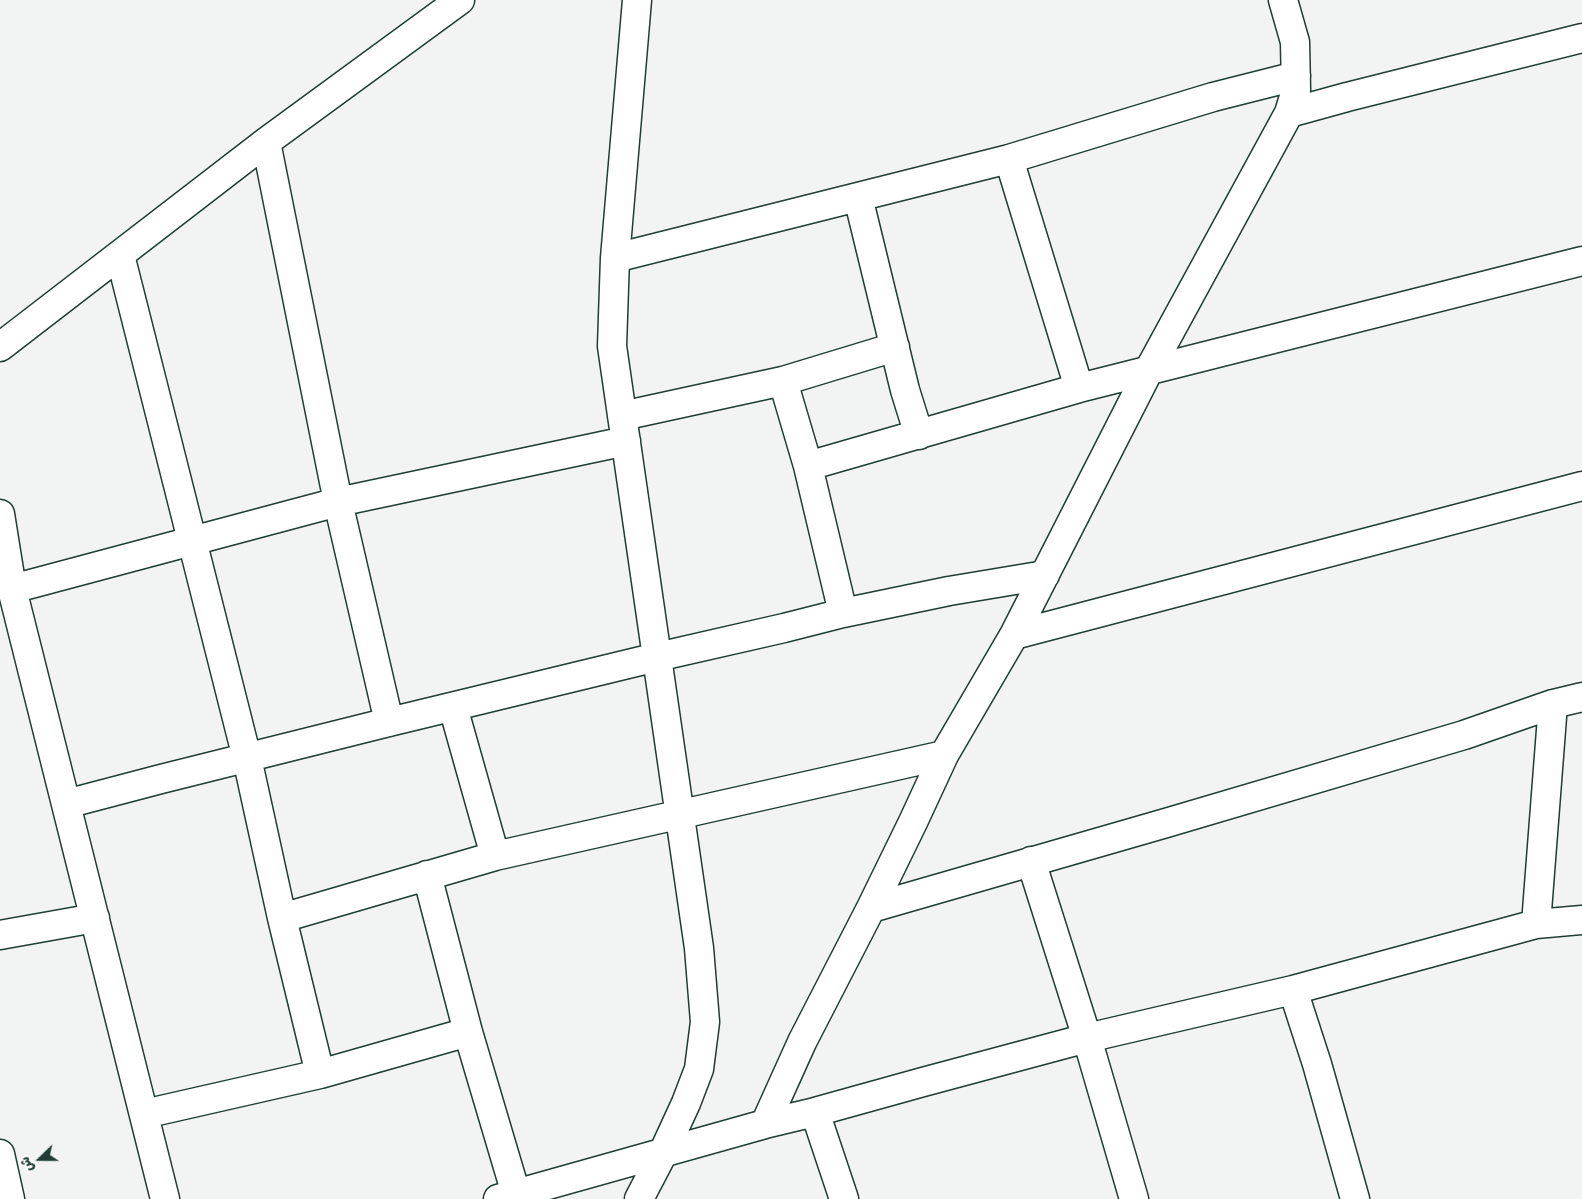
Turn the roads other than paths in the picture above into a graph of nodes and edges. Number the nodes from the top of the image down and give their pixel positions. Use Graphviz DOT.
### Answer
graph roads {
  1 [pos="460,0"];
  2 [pos="1283,0"];
  3 [pos="642,1"];
  4 [pos="1582,38"];
  5 [pos="1296,76"];
  6 [pos="1289,113"];
  7 [pos="266,142"];
  8 [pos="1009,159"];
  9 [pos="858,198"];
  10 [pos="120,255"];
  11 [pos="615,258"];
  12 [pos="1582,261"];
  13 [pos="0,347"];
  14 [pos="895,348"];
  15 [pos="1149,370"];
  16 [pos="783,381"];
  17 [pos="1079,388"];
  18 [pos="624,429"];
  19 [pos="918,435"];
  20 [pos="808,466"];
  21 [pos="1582,486"];
  22 [pos="338,502"];
  23 [pos="0,514"];
  24 [pos="192,542"];
  25 [pos="1045,575"];
  26 [pos="12,590"];
  27 [pos="843,613"];
  28 [pos="1014,635"];
  29 [pos="657,657"];
  30 [pos="1582,697"];
  31 [pos="1553,704"];
  32 [pos="452,707"];
  33 [pos="389,722"];
  34 [pos="944,755"];
  35 [pos="247,758"];
  36 [pos="66,804"];
  37 [pos="680,814"];
  38 [pos="495,856"];
  39 [pos="1031,861"];
  40 [pos="427,875"];
  41 [pos="871,908"];
  42 [pos="95,918"];
  43 [pos="282,918"];
  44 [pos="1582,920"];
  45 [pos="1536,924"];
  46 [pos="0,935"];
  47 [pos="1293,990"];
  48 [pos="468,1032"];
  49 [pos="1087,1038"];
  50 [pos="320,1074"];
  51 [pos="815,1112"];
  52 [pos="144,1114"];
  53 [pos="764,1124"];
  54 [pos="663,1153"];
  55 [pos="0,1154"];
  56 [pos="507,1196"];
  57 [pos="10,1199"];
  58 [pos="165,1199"];
  59 [pos="639,1199"];
  60 [pos="844,1199"];
  61 [pos="1133,1199"];
  62 [pos="1355,1199"];
  1 -- 7 [label="street"];
  2 -- 5 [label="street"];
  3 -- 11 [label="street"];
  4 -- 6 [label="street"];
  5 -- 6 [label="street"];
  5 -- 8 [label="street"];
  6 -- 15 [label="street"];
  7 -- 10 [label="street"];
  7 -- 22 [label="street"];
  8 -- 9 [label="street"];
  8 -- 17 [label="street"];
  9 -- 11 [label="street"];
  9 -- 14 [label="street"];
  10 -- 13 [label="street"];
  10 -- 24 [label="street"];
  11 -- 18 [label="street"];
  12 -- 15 [label="street"];
  14 -- 16 [label="street"];
  14 -- 19 [label="street"];
  15 -- 17 [label="street"];
  15 -- 25 [label="street"];
  16 -- 18 [label="street"];
  16 -- 20 [label="street"];
  17 -- 19 [label="street"];
  18 -- 22 [label="street"];
  18 -- 29 [label="street"];
  19 -- 20 [label="street"];
  20 -- 27 [label="street"];
  21 -- 28 [label="street"];
  22 -- 24 [label="street"];
  22 -- 33 [label="street"];
  23 -- 26 [label="street"];
  24 -- 26 [label="street"];
  24 -- 35 [label="street"];
  25 -- 27 [label="street"];
  25 -- 28 [label="street"];
  26 -- 36 [label="street"];
  27 -- 29 [label="street"];
  28 -- 34 [label="street"];
  29 -- 32 [label="street"];
  29 -- 37 [label="street"];
  30 -- 31 [label="street"];
  31 -- 39 [label="street"];
  31 -- 45 [label="street"];
  32 -- 33 [label="street"];
  32 -- 38 [label="street"];
  33 -- 35 [label="street"];
  34 -- 37 [label="street"];
  34 -- 41 [label="street"];
  35 -- 36 [label="street"];
  35 -- 43 [label="street"];
  36 -- 42 [label="street"];
  37 -- 38 [label="street"];
  37 -- 54 [label="street"];
  38 -- 40 [label="street"];
  39 -- 41 [label="street"];
  39 -- 49 [label="street"];
  40 -- 43 [label="street"];
  40 -- 48 [label="street"];
  41 -- 53 [label="street"];
  42 -- 46 [label="street"];
  42 -- 52 [label="street"];
  43 -- 50 [label="street"];
  44 -- 45 [label="street"];
  45 -- 47 [label="street"];
  47 -- 49 [label="street"];
  47 -- 62 [label="street"];
  48 -- 50 [label="street"];
  48 -- 56 [label="street"];
  49 -- 51 [label="street"];
  49 -- 61 [label="street"];
  50 -- 52 [label="street"];
  51 -- 53 [label="street"];
  51 -- 60 [label="street"];
  52 -- 58 [label="street"];
  53 -- 54 [label="street"];
  54 -- 56 [label="street"];
  54 -- 59 [label="street"];
  55 -- 57 [label="street"];
}
